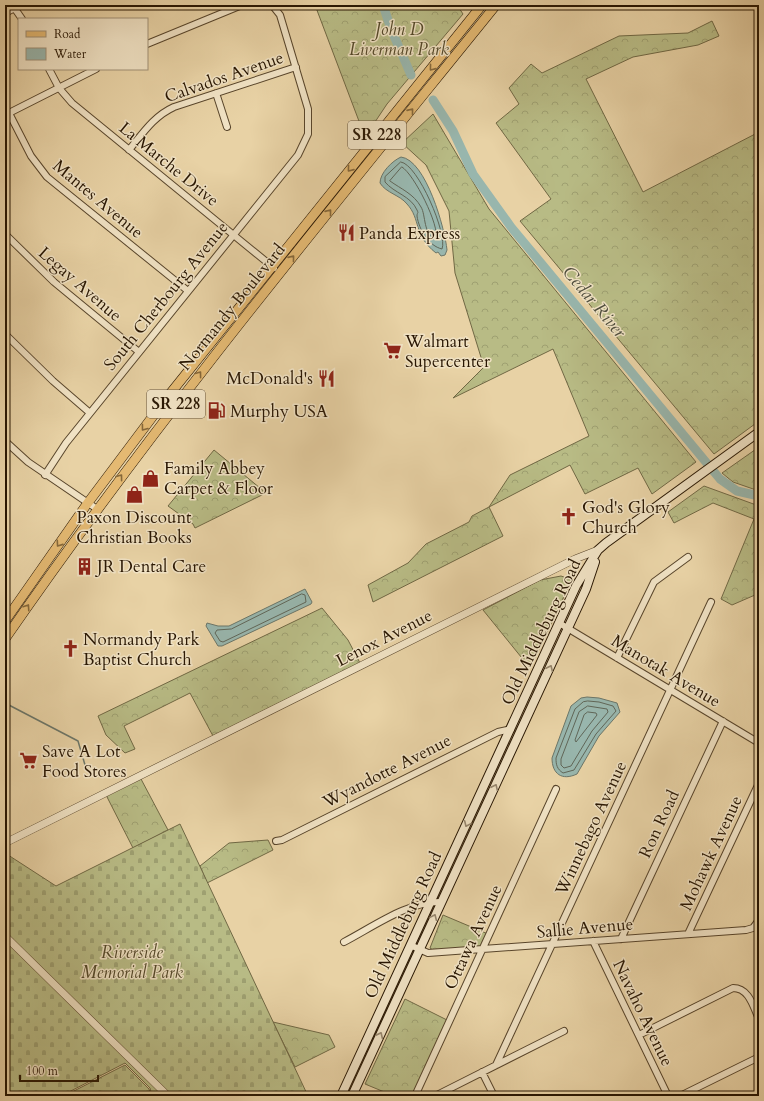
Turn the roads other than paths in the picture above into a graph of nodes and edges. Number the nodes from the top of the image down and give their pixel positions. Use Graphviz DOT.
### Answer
graph roads {
  1 [pos="21,5"];
  2 [pos="242,5"];
  3 [pos="272,5"];
  4 [pos="482,5"];
  5 [pos="496,5"];
  6 [pos="14,7"];
  7 [pos="5,13"];
  8 [pos="21,18"];
  9 [pos="469,22"];
  10 [pos="148,44"];
  11 [pos="449,63"];
  12 [pos="296,67"];
  13 [pos="50,70"];
  14 [pos="94,70"];
  15 [pos="59,88"];
  16 [pos="216,93"];
  17 [pos="7,114"];
  18 [pos="227,127"];
  19 [pos="130,150"];
  20 [pos="5,234"];
  21 [pos="234,234"];
  22 [pos="272,266"];
  23 [pos="280,273"];
  24 [pos="188,291"];
  25 [pos="5,334"];
  26 [pos="139,352"];
  27 [pos="90,413"];
  28 [pos="759,432"];
  29 [pos="5,441"];
  30 [pos="44,475"];
  31 [pos="87,504"];
  32 [pos="97,508"];
  33 [pos="598,550"];
  34 [pos="688,558"];
  35 [pos="711,602"];
  36 [pos="5,621"];
  37 [pos="559,623"];
  38 [pos="568,628"];
  39 [pos="5,639"];
  40 [pos="618,658"];
  41 [pos="671,689"];
  42 [pos="723,721"];
  43 [pos="523,728"];
  44 [pos="511,729"];
  45 [pos="759,743"];
  46 [pos="759,783"];
  47 [pos="556,789"];
  48 [pos="476,804"];
  49 [pos="486,808"];
  50 [pos="276,841"];
  51 [pos="5,843"];
  52 [pos="430,902"];
  53 [pos="441,902"];
  54 [pos="759,920"];
  55 [pos="688,934"];
  56 [pos="5,936"];
  57 [pos="621,939"];
  58 [pos="593,941"];
  59 [pos="344,942"];
  60 [pos="410,945"];
  61 [pos="552,945"];
  62 [pos="420,950"];
  63 [pos="483,950"];
  64 [pos="759,1019"];
  65 [pos="564,1032"];
  66 [pos="639,1035"];
  67 [pos="362,1049"];
  68 [pos="372,1054"];
  69 [pos="759,1057"];
  70 [pos="496,1066"];
  71 [pos="482,1072"];
  72 [pos="168,1096"];
  73 [pos="341,1096"];
  74 [pos="352,1096"];
  75 [pos="415,1096"];
  76 [pos="435,1096"];
  77 [pos="494,1096"];
  78 [pos="668,1096"];
  79 [pos="680,1096"];
  1 -- 6 [label="street"];
  2 -- 10 [label="street"];
  3 -- 12 [label="street"];
  4 -- 9 [label="main road, Normandy Boulevard / SR 228"];
  5 -- 11 [label="main road, Normandy Boulevard / SR 228"];
  6 -- 7 [label="street"];
  6 -- 8 [label="street"];
  9 -- 11 [label="main road"];
  9 -- 22 [label="main road, Normandy Boulevard / SR 228, one-way"];
  23 -- 11 [label="main road, Normandy Boulevard / SR 228, one-way"];
  12 -- 16 [label="street, Calvados Avenue"];
  12 -- 21 [label="street, South Cherbourg Avenue"];
  13 -- 15 [label="street, La Marche Drive"];
  14 -- 15 [label="street"];
  15 -- 17 [label="street"];
  15 -- 19 [label="street, La Marche Drive"];
  16 -- 18 [label="street"];
  16 -- 19 [label="street, Calvados Avenue"];
  17 -- 24 [label="street, Mantes Avenue"];
  19 -- 21 [label="street, La Marche Drive"];
  20 -- 26 [label="street, Legay Avenue"];
  21 -- 22 [label="street, La Marche Drive"];
  21 -- 24 [label="street, South Cherbourg Avenue"];
  22 -- 23 [label="street, La Marche Drive"];
  22 -- 31 [label="main road, Normandy Boulevard / SR 228, one-way"];
  32 -- 23 [label="main road, Normandy Boulevard / SR 228, one-way"];
  24 -- 26 [label="street, South Cherbourg Avenue"];
  25 -- 27 [label="street"];
  26 -- 27 [label="street, South Cherbourg Avenue"];
  27 -- 30 [label="street, South Cherbourg Avenue"];
  28 -- 33 [label="main road, Lenox Avenue"];
  29 -- 30 [label="street"];
  30 -- 31 [label="street"];
  31 -- 32 [label="street"];
  31 -- 36 [label="main road, Normandy Boulevard / SR 228, one-way"];
  39 -- 32 [label="main road, Normandy Boulevard / SR 228, one-way"];
  33 -- 37 [label="main road, Old Middleburg Road"];
  33 -- 38 [label="main road, Old Middleburg Road"];
  33 -- 51 [label="street, Lenox Avenue"];
  34 -- 40 [label="street"];
  35 -- 41 [label="street, Winnebago Avenue"];
  37 -- 38 [label="street, Manotak Avenue"];
  37 -- 44 [label="main road, Old Middleburg Road"];
  38 -- 40 [label="street, Manotak Avenue"];
  43 -- 38 [label="main road, Old Middleburg Road, one-way"];
  40 -- 41 [label="street, Manotak Avenue"];
  41 -- 42 [label="street, Manotak Avenue"];
  41 -- 61 [label="street, Winnebago Avenue"];
  42 -- 45 [label="street, Manotak Avenue"];
  42 -- 57 [label="street, Ron Road"];
  43 -- 44 [label="main road"];
  49 -- 43 [label="main road, Old Middleburg Road, one-way"];
  44 -- 48 [label="main road, Old Middleburg Road"];
  44 -- 50 [label="street, Wyandotte Avenue"];
  46 -- 55 [label="street, Mohawk Avenue"];
  47 -- 63 [label="street, Ottawa Avenue"];
  48 -- 49 [label="main road"];
  48 -- 52 [label="main road, Old Middleburg Road, one-way"];
  49 -- 53 [label="main road, Old Middleburg Road"];
  52 -- 53 [label="street"];
  52 -- 59 [label="street"];
  52 -- 60 [label="main road, Old Middleburg Road"];
  62 -- 53 [label="main road, Old Middleburg Road, one-way"];
  54 -- 55 [label="street, Sallie Avenue"];
  55 -- 57 [label="street, Sallie Avenue"];
  56 -- 72 [label="street"];
  57 -- 58 [label="street, Sallie Avenue"];
  58 -- 61 [label="street, Sallie Avenue"];
  58 -- 66 [label="street, Navaho Avenue"];
  60 -- 62 [label="street, Sallie Avenue"];
  60 -- 67 [label="main road, Old Middleburg Road"];
  61 -- 63 [label="street, Sallie Avenue"];
  61 -- 70 [label="street, Winnebago Avenue"];
  62 -- 63 [label="street, Sallie Avenue"];
  68 -- 62 [label="main road, Old Middleburg Road, one-way"];
  63 -- 75 [label="street, Ottawa Avenue"];
  64 -- 66 [label="street"];
  65 -- 70 [label="street"];
  66 -- 78 [label="street, Navaho Avenue"];
  67 -- 68 [label="main road"];
  67 -- 73 [label="main road, Old Middleburg Road"];
  68 -- 74 [label="main road, Old Middleburg Road"];
  69 -- 79 [label="street"];
  70 -- 71 [label="street"];
  71 -- 76 [label="street"];
  71 -- 77 [label="street"];
}
